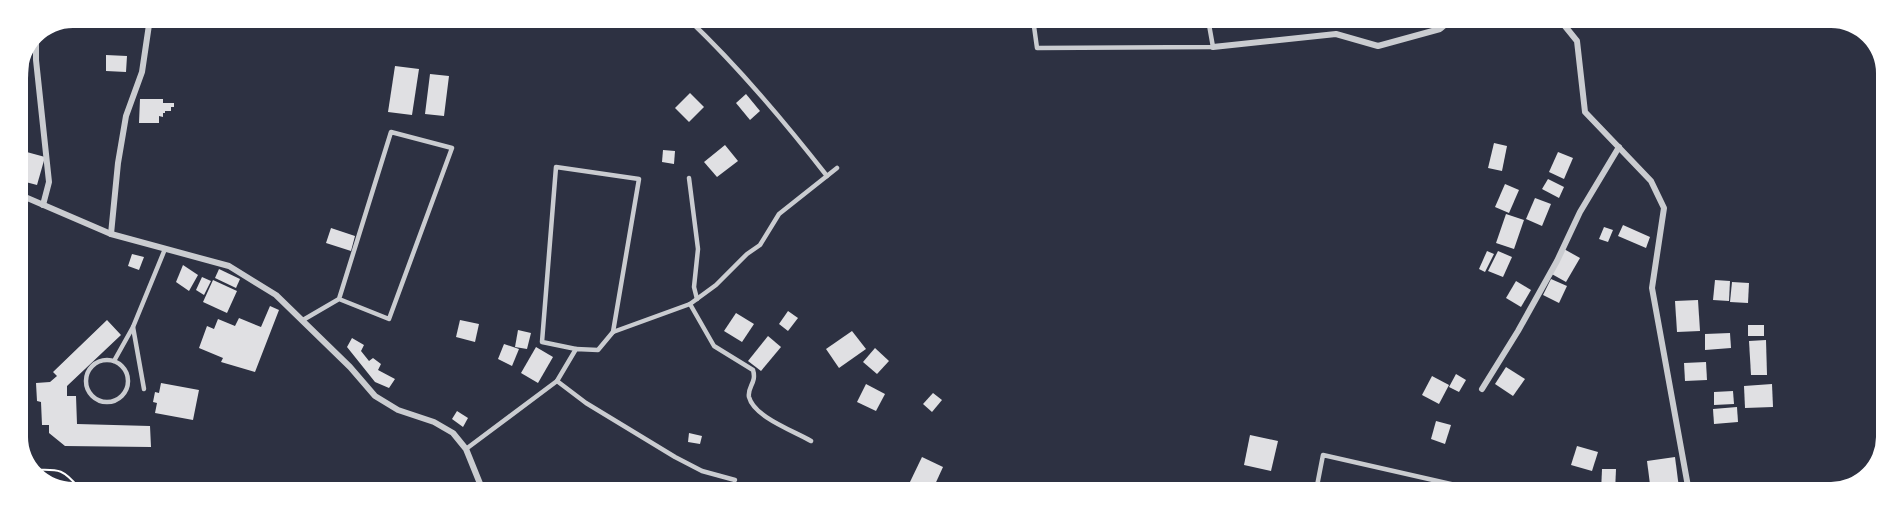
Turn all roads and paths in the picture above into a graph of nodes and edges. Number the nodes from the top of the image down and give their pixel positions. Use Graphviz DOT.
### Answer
graph roads {
  1 [pos="149,28"];
  2 [pos="697,28"];
  3 [pos="1034,28"];
  4 [pos="1210,28"];
  5 [pos="1441,28"];
  6 [pos="1566,28"];
  7 [pos="1214,46"];
  8 [pos="36,49"];
  9 [pos="1619,147"];
  10 [pos="837,168"];
  11 [pos="827,176"];
  12 [pos="689,178"];
  13 [pos="28,199"];
  14 [pos="43,206"];
  15 [pos="111,234"];
  16 [pos="165,249"];
  17 [pos="339,299"];
  18 [pos="697,299"];
  19 [pos="690,304"];
  20 [pos="303,320"];
  21 [pos="134,327"];
  22 [pos="614,332"];
  23 [pos="576,349"];
  24 [pos="114,361"];
  25 [pos="557,381"];
  26 [pos="144,389"];
  27 [pos="1482,389"];
  28 [pos="811,441"];
  29 [pos="466,449"];
  30 [pos="45,471"];
  31 [pos="735,480"];
  32 [pos="74,482"];
  33 [pos="479,482"];
  34 [pos="1318,482"];
  35 [pos="1442,482"];
  36 [pos="1687,482"];
  1 -- 15 [label="street"];
  2 -- 11 [label="lane"];
  3 -- 7 [label="lane"];
  4 -- 7 [label="lane"];
  5 -- 7 [label="street"];
  6 -- 9 [label="street"];
  8 -- 14 [label="street"];
  9 -- 27 [label="street"];
  9 -- 36 [label="street"];
  10 -- 11 [label="lane"];
  11 -- 18 [label="lane"];
  12 -- 18 [label="lane"];
  13 -- 14 [label="street"];
  14 -- 15 [label="street"];
  15 -- 16 [label="street"];
  16 -- 20 [label="street"];
  16 -- 21 [label="lane"];
  17 -- 17 [label="lane"];
  17 -- 20 [label="lane"];
  18 -- 19 [label="lane"];
  19 -- 22 [label="lane"];
  19 -- 28 [label="lane"];
  20 -- 29 [label="street"];
  21 -- 24 [label="lane"];
  21 -- 26 [label="lane"];
  22 -- 23 [label="lane"];
  22 -- 23 [label="lane"];
  23 -- 25 [label="lane"];
  24 -- 24 [label="lane"];
  25 -- 29 [label="lane"];
  25 -- 31 [label="lane"];
  29 -- 33 [label="street"];
  30 -- 32 [label="path"];
  34 -- 35 [label="lane"];
}
